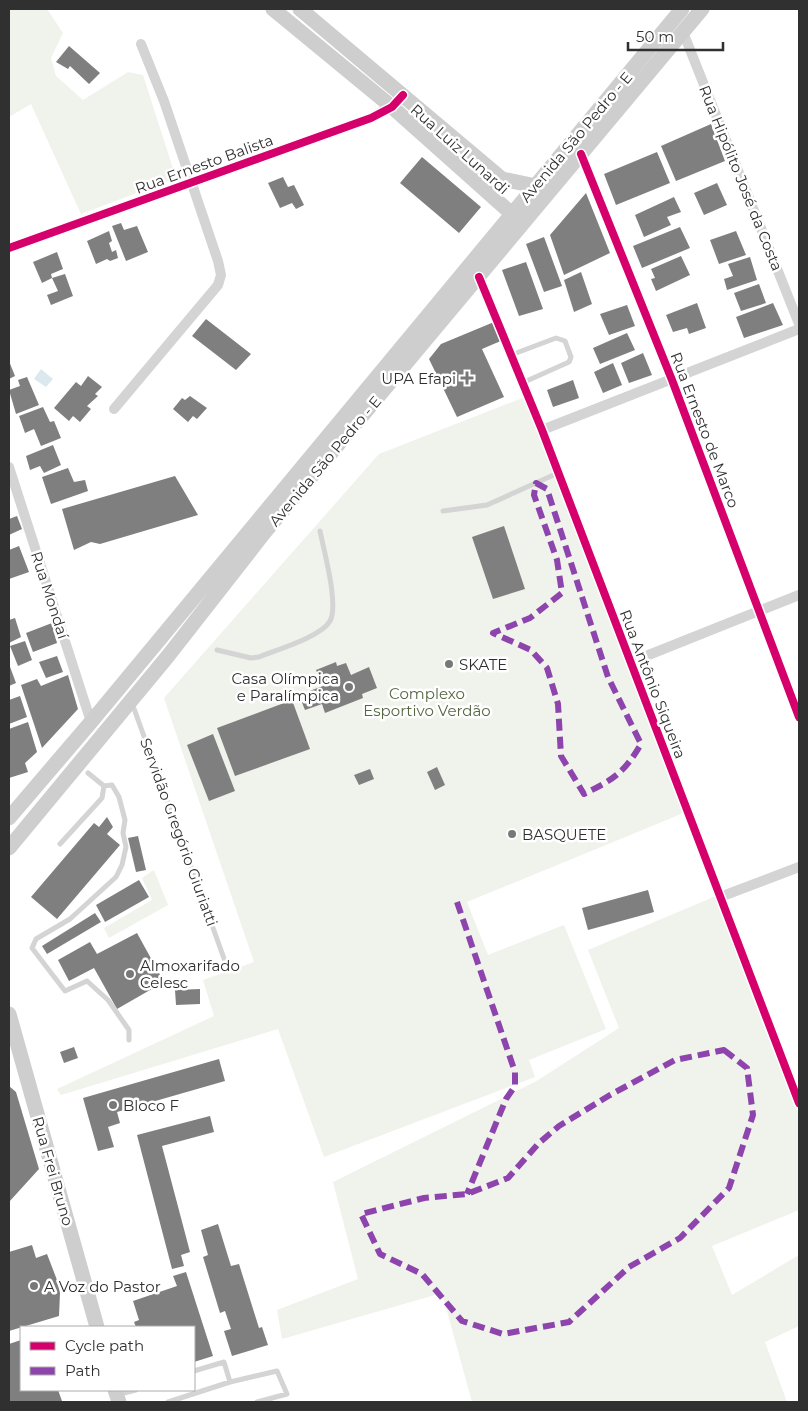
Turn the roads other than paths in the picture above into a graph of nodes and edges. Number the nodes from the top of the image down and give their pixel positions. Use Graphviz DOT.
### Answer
graph roads {
  1 [pos="273,9"];
  2 [pos="300,9"];
  3 [pos="682,9"];
  4 [pos="702,9"];
  5 [pos="683,32"];
  6 [pos="141,44"];
  7 [pos="403,94"];
  8 [pos="392,107"];
  9 [pos="581,154"];
  10 [pos="192,183"];
  11 [pos="536,186"];
  12 [pos="512,214"];
  13 [pos="9,248"];
  14 [pos="479,277"];
  15 [pos="799,324"];
  16 [pos="799,329"];
  17 [pos="511,356"];
  18 [pos="672,380"];
  19 [pos="522,383"];
  20 [pos="114,409"];
  21 [pos="542,430"];
  22 [pos="9,468"];
  23 [pos="558,473"];
  24 [pos="443,511"];
  25 [pos="320,531"];
  26 [pos="799,594"];
  27 [pos="760,609"];
  28 [pos="217,650"];
  29 [pos="631,662"];
  30 [pos="131,700"];
  31 [pos="799,718"];
  32 [pos="91,722"];
  33 [pos="88,773"];
  34 [pos="104,786"];
  35 [pos="9,818"];
  36 [pos="60,844"];
  37 [pos="9,848"];
  38 [pos="799,867"];
  39 [pos="720,897"];
  40 [pos="226,964"];
  41 [pos="9,1014"];
  42 [pos="129,1040"];
  43 [pos="799,1103"];
  44 [pos="97,1326"];
  45 [pos="195,1372"];
  46 [pos="230,1382"];
  47 [pos="133,1391"];
  48 [pos="117,1396"];
  49 [pos="168,1402"];
  50 [pos="257,1402"];
  1 -- 8 [label="main road, Rua Luiz Lunardi"];
  2 -- 7 [label="main road, Rua Luiz Lunardi"];
  3 -- 11 [label="main road, Avenida São Pedro - E"];
  4 -- 5 [label="main road, Avenida São Pedro - E"];
  5 -- 9 [label="main road, Avenida São Pedro - E"];
  5 -- 15 [label="street, Rua Hipólito José da Costa"];
  6 -- 10 [label="street"];
  7 -- 8 [label="street, Rua Ernesto Balista"];
  7 -- 11 [label="main road, Rua Luiz Lunardi"];
  8 -- 10 [label="street, Rua Ernesto Balista"];
  8 -- 12 [label="main road, Rua Luiz Lunardi"];
  9 -- 14 [label="main road, Avenida São Pedro - E"];
  9 -- 18 [label="street, Rua Ernesto de Marco"];
  10 -- 13 [label="street, Rua Ernesto Balista"];
  10 -- 20 [label="street"];
  11 -- 12 [label="main road, Avenida São Pedro - E"];
  12 -- 32 [label="main road, Avenida São Pedro - E"];
  14 -- 17 [label="street, Rua Antônio Siqueira"];
  14 -- 30 [label="main road, Avenida São Pedro - E"];
  16 -- 18 [label="street"];
  17 -- 19 [label="street, Rua Antônio Siqueira"];
  17 -- 19 [label="lane"];
  18 -- 21 [label="street"];
  18 -- 27 [label="street, Rua Ernesto de Marco"];
  19 -- 21 [label="street, Rua Antônio Siqueira"];
  21 -- 23 [label="street, Rua Antônio Siqueira"];
  22 -- 32 [label="street, Rua Mondaí"];
  23 -- 24 [label="lane"];
  23 -- 29 [label="street, Rua Antônio Siqueira"];
  25 -- 28 [label="lane"];
  26 -- 27 [label="street"];
  27 -- 29 [label="street"];
  27 -- 31 [label="street, Rua Ernesto de Marco"];
  29 -- 39 [label="street, Rua Antônio Siqueira"];
  30 -- 37 [label="main road, Avenida São Pedro - E"];
  30 -- 40 [label="lane, Servidão Gregório Giuriatti"];
  32 -- 35 [label="main road, Avenida São Pedro - E"];
  33 -- 34 [label="lane"];
  34 -- 36 [label="lane"];
  34 -- 42 [label="lane"];
  38 -- 39 [label="street"];
  39 -- 43 [label="street, Rua Antônio Siqueira"];
  41 -- 44 [label="main road, Rua Frei Bruno"];
  45 -- 46 [label="lane"];
  46 -- 49 [label="lane"];
  46 -- 50 [label="lane"];
  47 -- 48 [label="lane"];
}
